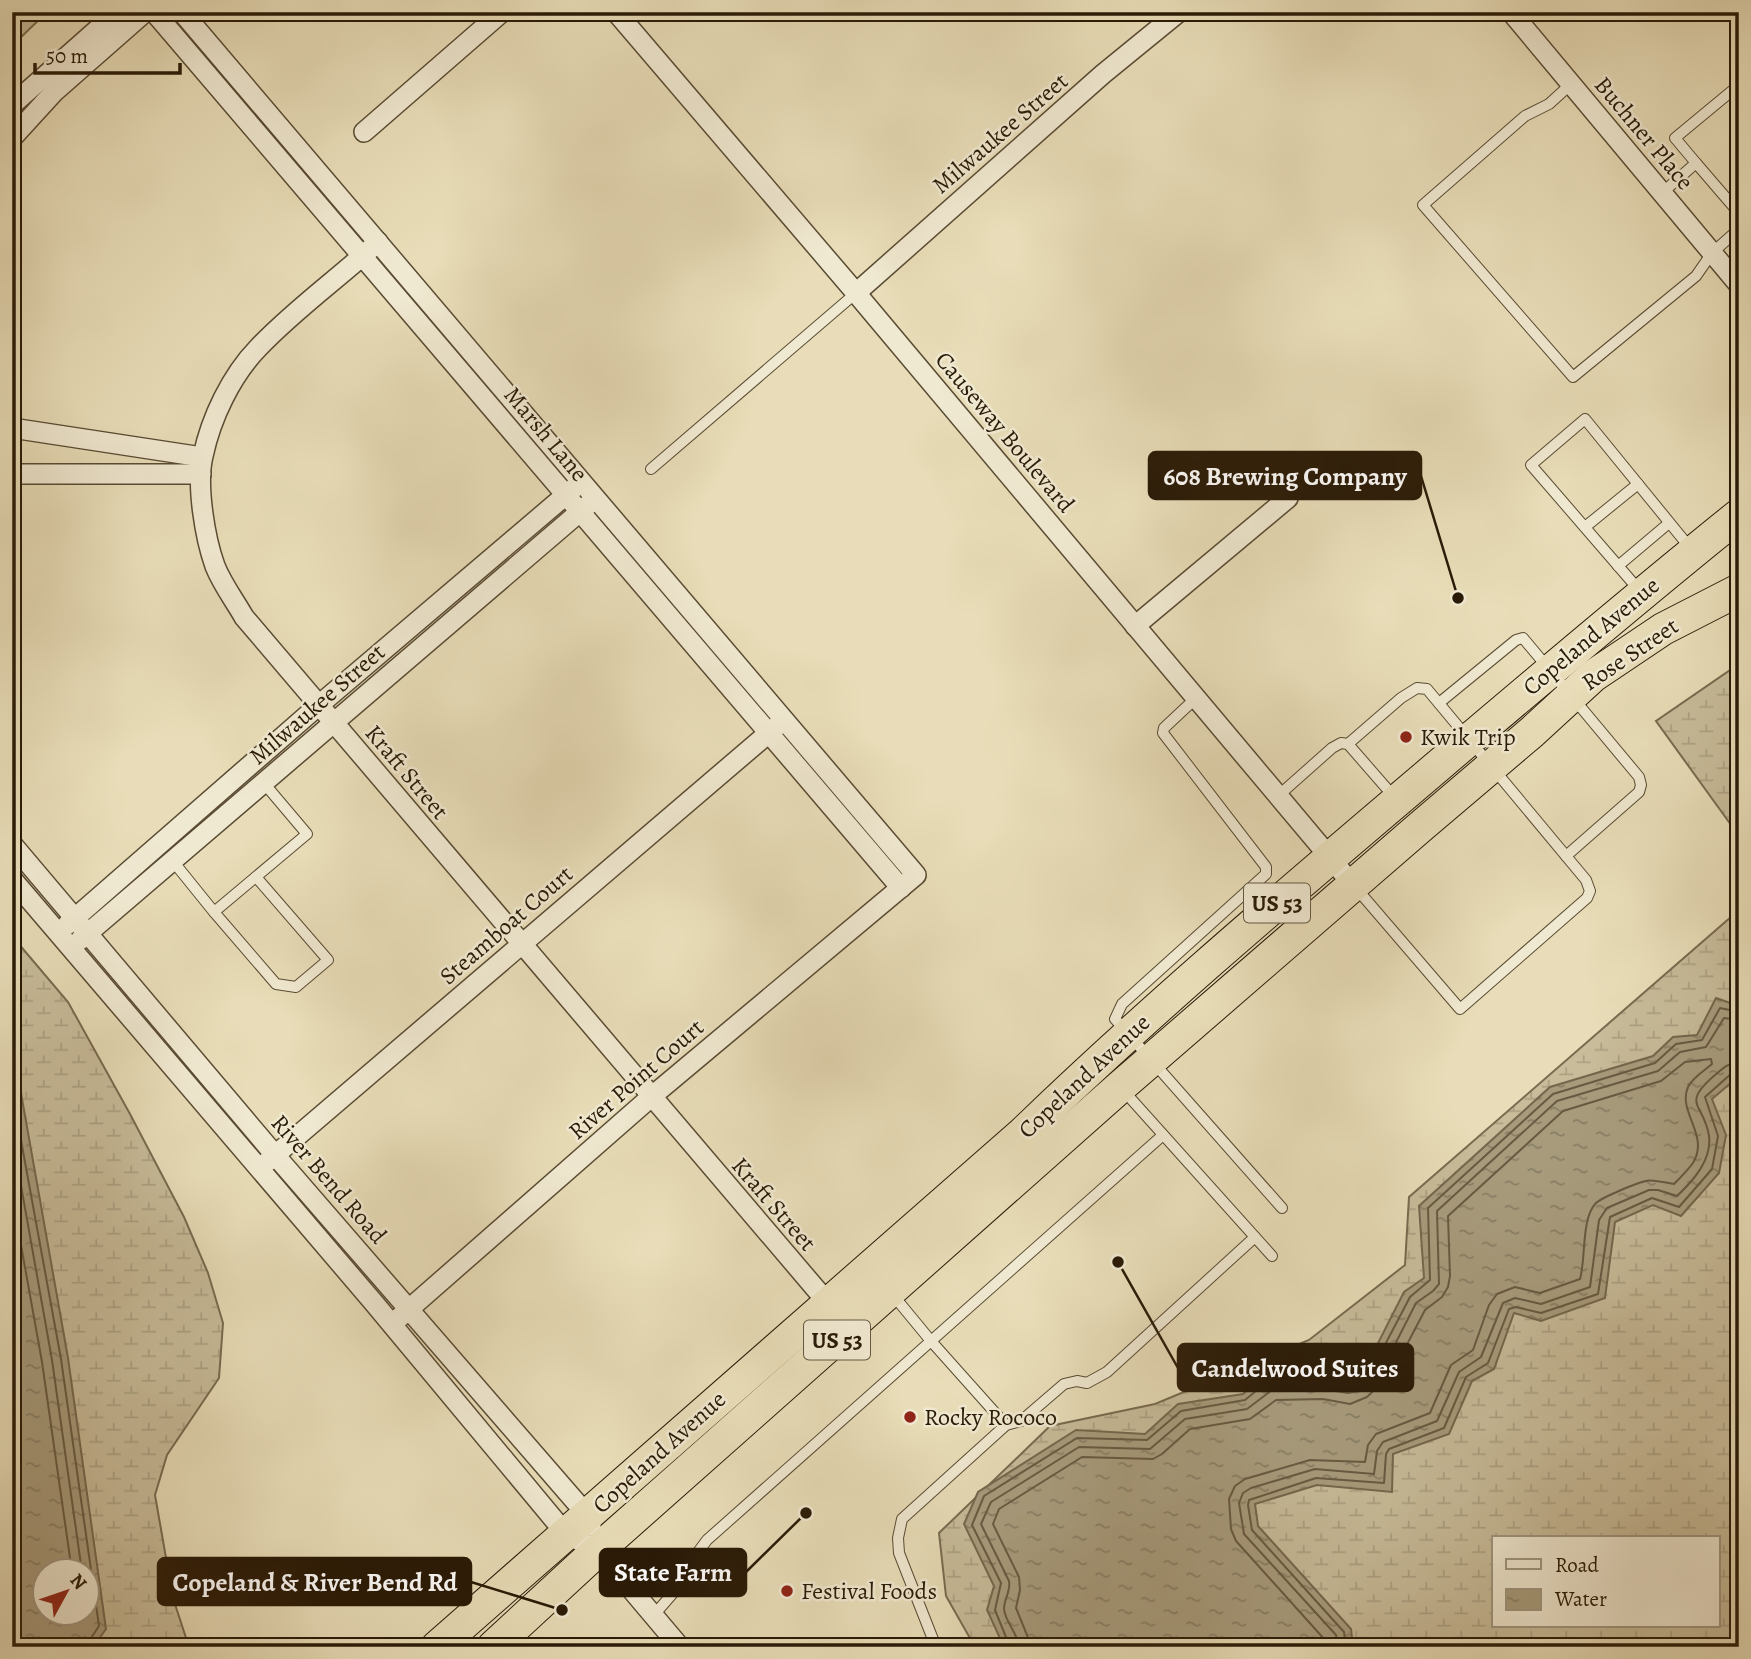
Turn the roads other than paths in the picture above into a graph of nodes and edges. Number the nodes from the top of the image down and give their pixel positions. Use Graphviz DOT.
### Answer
graph roads {
  1 [pos="117,12"];
  2 [pos="145,12"];
  3 [pos="154,12"];
  4 [pos="182,12"];
  5 [pos="502,12"];
  6 [pos="616,12"];
  7 [pos="1178,12"];
  8 [pos="1511,12"];
  9 [pos="1571,84"];
  10 [pos="1739,85"];
  11 [pos="12,105"];
  12 [pos="364,132"];
  13 [pos="12,138"];
  14 [pos="1696,163"];
  15 [pos="1662,193"];
  16 [pos="1739,213"];
  17 [pos="1739,229"];
  18 [pos="371,249"];
  19 [pos="1712,253"];
  20 [pos="1738,283"];
  21 [pos="856,293"];
  22 [pos="12,428"];
  23 [pos="202,465"];
  24 [pos="652,469"];
  25 [pos="12,474"];
  26 [pos="1638,484"];
  27 [pos="573,489"];
  28 [pos="1288,498"];
  29 [pos="595,499"];
  30 [pos="580,512"];
  31 [pos="1739,515"];
  32 [pos="1669,523"];
  33 [pos="1585,527"];
  34 [pos="1693,552"];
  35 [pos="1618,566"];
  36 [pos="1739,590"];
  37 [pos="1642,593"];
  38 [pos="1135,626"];
  39 [pos="1550,670"];
  40 [pos="1570,696"];
  41 [pos="1196,698"];
  42 [pos="1439,703"];
  43 [pos="318,705"];
  44 [pos="785,720"];
  45 [pos="333,722"];
  46 [pos="1532,732"];
  47 [pos="769,733"];
  48 [pos="1469,739"];
  49 [pos="1348,744"];
  50 [pos="1491,766"];
  51 [pos="264,782"];
  52 [pos="1278,796"];
  53 [pos="1397,801"];
  54 [pos="12,844"];
  55 [pos="1566,856"];
  56 [pos="1329,857"];
  57 [pos="172,860"];
  58 [pos="256,877"];
  59 [pos="12,879"];
  60 [pos="908,881"];
  61 [pos="1353,885"];
  62 [pos="215,912"];
  63 [pos="81,926"];
  64 [pos="58,933"];
  65 [pos="521,943"];
  66 [pos="72,948"];
  67 [pos="1129,1034"];
  68 [pos="1151,1060"];
  69 [pos="1108,1074"];
  70 [pos="651,1097"];
  71 [pos="1163,1135"];
  72 [pos="267,1162"];
  73 [pos="969,1180"];
  74 [pos="1282,1208"];
  75 [pos="1255,1237"];
  76 [pos="1272,1256"];
  77 [pos="891,1292"];
  78 [pos="827,1303"];
  79 [pos="409,1309"];
  80 [pos="392,1325"];
  81 [pos="931,1341"];
  82 [pos="1006,1425"];
  83 [pos="577,1525"];
  84 [pos="598,1550"];
  85 [pos="654,1615"];
  86 [pos="437,1647"];
  87 [pos="493,1647"];
  88 [pos="680,1647"];
  89 [pos="936,1647"];
  1 -- 11 [label="street"];
  2 -- 13 [label="street"];
  3 -- 18 [label="street, Marsh Lane"];
  4 -- 18 [label="street, Marsh Lane"];
  5 -- 12 [label="street"];
  6 -- 21 [label="street, Causeway Boulevard"];
  7 -- 21 [label="street, Milwaukee Street"];
  8 -- 9 [label="street, Buchner Place"];
  9 -- 15 [label="street, Buchner Place"];
  9 -- 19 [label="lane"];
  10 -- 14 [label="lane"];
  14 -- 15 [label="lane"];
  14 -- 16 [label="lane"];
  15 -- 19 [label="street, Buchner Place"];
  17 -- 19 [label="lane"];
  18 -- 23 [label="street, Kraft Street"];
  18 -- 27 [label="street, Marsh Lane"];
  19 -- 20 [label="street, Buchner Place"];
  21 -- 24 [label="lane"];
  21 -- 38 [label="street, Causeway Boulevard"];
  22 -- 23 [label="street"];
  23 -- 25 [label="street"];
  23 -- 43 [label="street, Kraft Street"];
  26 -- 32 [label="lane"];
  26 -- 33 [label="lane"];
  26 -- 33 [label="lane"];
  27 -- 29 [label="street, Marsh Lane"];
  27 -- 30 [label="street, Marsh Lane"];
  27 -- 43 [label="street, Milwaukee Street"];
  28 -- 38 [label="street"];
  29 -- 30 [label="street, Milwaukee Street"];
  29 -- 44 [label="street, Marsh Lane"];
  30 -- 45 [label="street, Milwaukee Street"];
  30 -- 47 [label="street, Marsh Lane"];
  31 -- 34 [label="highway, Copeland Avenue / US 53"];
  32 -- 34 [label="lane"];
  32 -- 35 [label="lane"];
  33 -- 35 [label="lane"];
  34 -- 37 [label="highway, Copeland Avenue / US 53"];
  35 -- 37 [label="lane"];
  36 -- 40 [label="highway, Rose Street / US 53"];
  37 -- 39 [label="highway, Copeland Avenue / US 53"];
  38 -- 41 [label="street, Causeway Boulevard"];
  39 -- 40 [label="lane"];
  39 -- 42 [label="lane"];
  39 -- 48 [label="highway, Copeland Avenue / US 53"];
  40 -- 46 [label="highway, Rose Street / US 53"];
  40 -- 55 [label="lane"];
  41 -- 52 [label="street, Causeway Boulevard"];
  41 -- 67 [label="lane"];
  42 -- 48 [label="lane"];
  42 -- 49 [label="lane"];
  43 -- 45 [label="street, Kraft Street"];
  43 -- 63 [label="street, Milwaukee Street"];
  44 -- 47 [label="street, Steamboat Court"];
  44 -- 60 [label="street, Marsh Lane"];
  45 -- 51 [label="street, Milwaukee Street"];
  45 -- 65 [label="street, Kraft Street"];
  46 -- 50 [label="highway, Copeland Avenue / US 53"];
  47 -- 60 [label="street, Marsh Lane"];
  47 -- 65 [label="street, Steamboat Court"];
  48 -- 50 [label="lane"];
  48 -- 53 [label="highway, Copeland Avenue / US 53"];
  49 -- 52 [label="lane"];
  49 -- 53 [label="lane"];
  50 -- 55 [label="lane"];
  50 -- 61 [label="highway, Copeland Avenue / US 53"];
  51 -- 57 [label="street, Milwaukee Street"];
  51 -- 58 [label="lane"];
  52 -- 56 [label="street, Causeway Boulevard"];
  53 -- 56 [label="highway, Copeland Avenue / US 53"];
  54 -- 63 [label="street, River Bend Road"];
  55 -- 61 [label="lane"];
  56 -- 61 [label="street, Causeway Boulevard"];
  56 -- 67 [label="highway, Copeland Avenue / US 53"];
  57 -- 62 [label="lane"];
  57 -- 63 [label="street, Milwaukee Street"];
  58 -- 62 [label="lane"];
  58 -- 62 [label="lane"];
  59 -- 64 [label="street, River Bend Road"];
  60 -- 70 [label="street, River Point Court"];
  61 -- 68 [label="highway, Copeland Avenue / US 53"];
  63 -- 64 [label="street, Milwaukee Street"];
  63 -- 66 [label="street, Milwaukee Street"];
  63 -- 72 [label="street, River Bend Road"];
  64 -- 66 [label="street, River Bend Road"];
  65 -- 70 [label="street, Kraft Street"];
  65 -- 72 [label="street, Steamboat Court"];
  66 -- 72 [label="street, River Bend Road"];
  67 -- 68 [label="lane"];
  67 -- 69 [label="highway, Copeland Avenue / US 53"];
  68 -- 69 [label="highway, Copeland Avenue / US 53"];
  68 -- 74 [label="lane"];
  69 -- 71 [label="lane"];
  69 -- 73 [label="highway, Copeland Avenue / US 53"];
  69 -- 77 [label="highway, Copeland Avenue / US 53"];
  70 -- 78 [label="street, Kraft Street"];
  70 -- 79 [label="street, River Point Court"];
  71 -- 75 [label="lane"];
  71 -- 81 [label="lane"];
  72 -- 79 [label="street, River Bend Road"];
  72 -- 80 [label="street, River Bend Road"];
  73 -- 77 [label="highway"];
  73 -- 78 [label="highway, Copeland Avenue / US 53"];
  75 -- 76 [label="lane"];
  75 -- 82 [label="lane"];
  77 -- 81 [label="lane"];
  77 -- 84 [label="highway, Copeland Avenue / US 53"];
  78 -- 83 [label="highway, Copeland Avenue / US 53"];
  79 -- 80 [label="street, River Point Court"];
  79 -- 83 [label="street, River Bend Road"];
  80 -- 83 [label="street, River Bend Road"];
  81 -- 82 [label="lane"];
  81 -- 85 [label="lane"];
  82 -- 89 [label="lane"];
  83 -- 84 [label="street, River Bend Road"];
  83 -- 86 [label="highway, Copeland Avenue / US 53"];
  84 -- 85 [label="street, River Bend Road"];
  84 -- 87 [label="highway, Copeland Avenue / US 53"];
  85 -- 88 [label="street, River Bend Road"];
}
